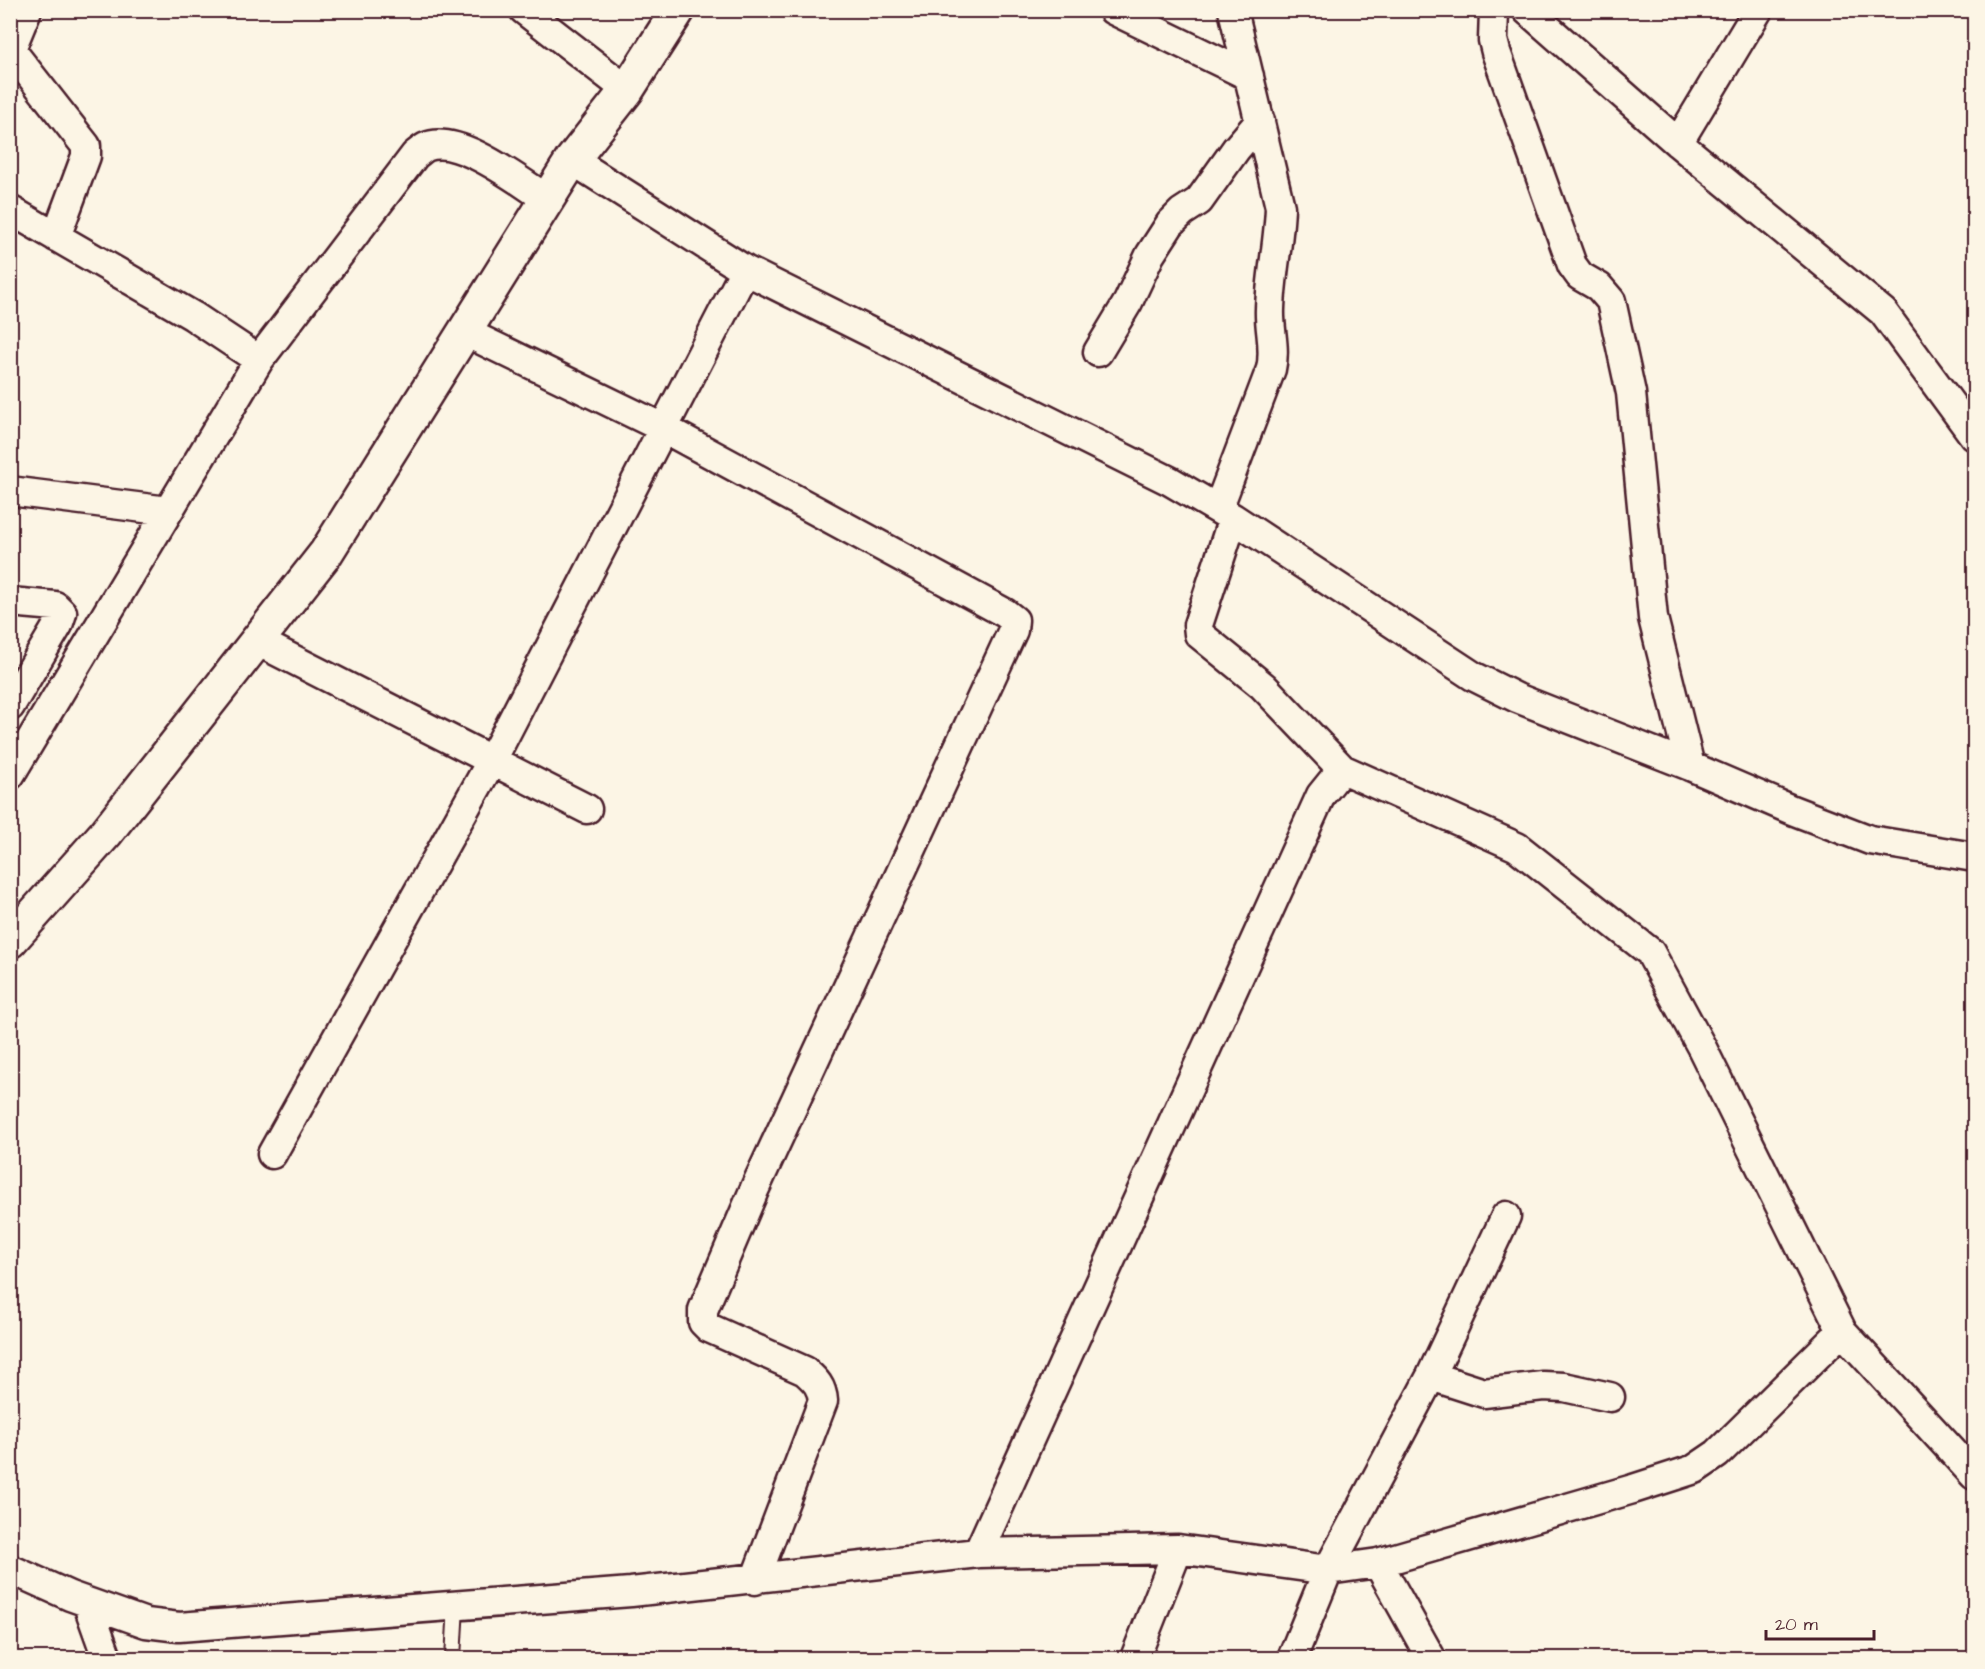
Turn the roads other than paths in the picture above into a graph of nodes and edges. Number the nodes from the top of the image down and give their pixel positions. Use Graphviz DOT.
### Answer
graph roads {
  1 [pos="27,10"];
  2 [pos="524,10"];
  3 [pos="678,10"];
  4 [pos="1113,10"];
  5 [pos="1233,10"];
  6 [pos="1494,10"];
  7 [pos="1527,10"];
  8 [pos="1758,10"];
  9 [pos="11,49"];
  10 [pos="1249,76"];
  11 [pos="627,90"];
  12 [pos="1260,121"];
  13 [pos="1678,142"];
  14 [pos="572,160"];
  15 [pos="547,199"];
  16 [pos="10,210"];
  17 [pos="56,237"];
  18 [pos="745,270"];
  19 [pos="465,332"];
  20 [pos="1098,352"];
  21 [pos="259,360"];
  22 [pos="663,428"];
  23 [pos="1974,436"];
  24 [pos="10,491"];
  25 [pos="168,511"];
  26 [pos="1225,513"];
  27 [pos="10,602"];
  28 [pos="257,641"];
  29 [pos="10,706"];
  30 [pos="492,760"];
  31 [pos="1690,766"];
  32 [pos="1342,769"];
  33 [pos="10,775"];
  34 [pos="587,809"];
  35 [pos="1974,856"];
  36 [pos="10,941"];
  37 [pos="272,1154"];
  38 [pos="1506,1216"];
  39 [pos="1842,1331"];
  40 [pos="1431,1376"];
  41 [pos="1610,1397"];
  42 [pos="1974,1475"];
  43 [pos="1178,1549"];
  44 [pos="978,1553"];
  45 [pos="1378,1563"];
  46 [pos="10,1569"];
  47 [pos="1328,1570"];
  48 [pos="755,1580"];
  49 [pos="87,1602"];
  50 [pos="456,1606"];
  51 [pos="109,1656"];
  52 [pos="453,1659"];
  53 [pos="1135,1659"];
  54 [pos="1292,1659"];
  55 [pos="1431,1659"];
  1 -- 9 [label="street"];
  2 -- 11 [label="street"];
  3 -- 11 [label="main road"];
  4 -- 10 [label="street"];
  5 -- 10 [label="street"];
  6 -- 31 [label="street"];
  7 -- 13 [label="street"];
  8 -- 13 [label="street"];
  9 -- 17 [label="street"];
  10 -- 12 [label="street"];
  11 -- 14 [label="main road"];
  12 -- 20 [label="street"];
  12 -- 26 [label="street"];
  13 -- 23 [label="street"];
  14 -- 15 [label="main road"];
  14 -- 18 [label="street"];
  15 -- 19 [label="main road"];
  15 -- 21 [label="street"];
  16 -- 17 [label="street"];
  17 -- 21 [label="street"];
  18 -- 22 [label="street"];
  18 -- 26 [label="street"];
  19 -- 22 [label="street"];
  19 -- 28 [label="main road"];
  21 -- 25 [label="street"];
  22 -- 30 [label="street"];
  22 -- 48 [label="street"];
  24 -- 25 [label="street"];
  25 -- 33 [label="street"];
  26 -- 31 [label="street"];
  26 -- 32 [label="street"];
  27 -- 29 [label="street"];
  28 -- 30 [label="street"];
  28 -- 36 [label="main road"];
  30 -- 34 [label="street"];
  30 -- 37 [label="street"];
  31 -- 35 [label="street"];
  32 -- 39 [label="street"];
  32 -- 44 [label="street"];
  38 -- 40 [label="street"];
  39 -- 42 [label="street"];
  39 -- 45 [label="street"];
  40 -- 41 [label="street"];
  40 -- 47 [label="street"];
  43 -- 44 [label="street"];
  43 -- 47 [label="street"];
  43 -- 53 [label="street"];
  44 -- 48 [label="street"];
  45 -- 47 [label="street"];
  45 -- 55 [label="street"];
  46 -- 49 [label="street"];
  47 -- 54 [label="street"];
  48 -- 50 [label="street"];
  49 -- 50 [label="street"];
  49 -- 51 [label="street"];
  50 -- 52 [label="lane"];
}
